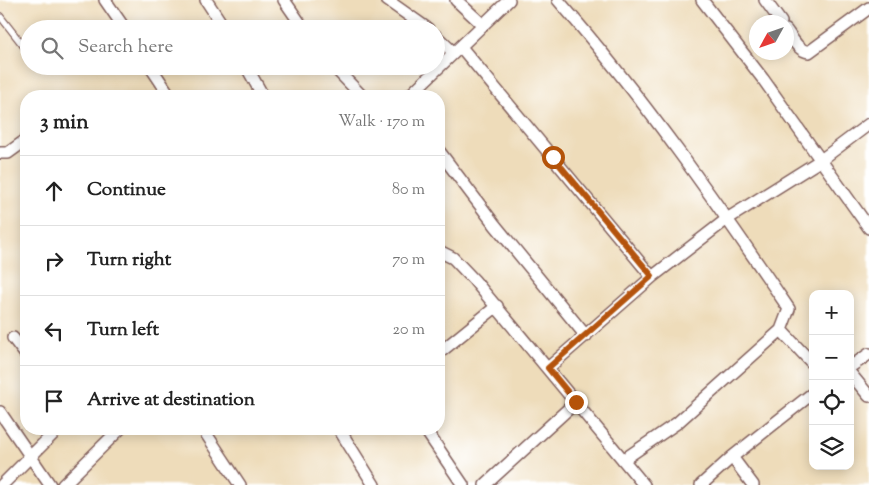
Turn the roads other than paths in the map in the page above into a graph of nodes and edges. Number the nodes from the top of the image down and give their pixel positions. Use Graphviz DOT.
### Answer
graph roads {
  1 [pos="105,0"];
  2 [pos="206,0"];
  3 [pos="284,0"];
  4 [pos="386,0"];
  5 [pos="456,0"];
  6 [pos="508,0"];
  7 [pos="558,0"];
  8 [pos="702,0"];
  9 [pos="765,0"];
  10 [pos="865,0"];
  11 [pos="869,7"];
  12 [pos="776,15"];
  13 [pos="0,16"];
  14 [pos="119,20"];
  15 [pos="219,20"];
  16 [pos="298,20"];
  17 [pos="415,20"];
  18 [pos="483,25"];
  19 [pos="794,41"];
  20 [pos="20,42"];
  21 [pos="445,42"];
  22 [pos="458,50"];
  23 [pos="445,62"];
  24 [pos="156,75"];
  25 [pos="251,75"];
  26 [pos="342,75"];
  27 [pos="431,75"];
  28 [pos="166,90"];
  29 [pos="260,90"];
  30 [pos="356,90"];
  31 [pos="415,90"];
  32 [pos="869,124"];
  33 [pos="20,144"];
  34 [pos="0,153"];
  35 [pos="445,159"];
  36 [pos="820,160"];
  37 [pos="727,218"];
  38 [pos="869,228"];
  39 [pos="445,254"];
  40 [pos="652,276"];
  41 [pos="497,306"];
  42 [pos="781,330"];
  43 [pos="586,336"];
  44 [pos="13,338"];
  45 [pos="20,347"];
  46 [pos="445,348"];
  47 [pos="869,354"];
  48 [pos="809,360"];
  49 [pos="854,364"];
  50 [pos="548,368"];
  51 [pos="854,378"];
  52 [pos="809,396"];
  53 [pos="869,396"];
  54 [pos="576,402"];
  55 [pos="0,412"];
  56 [pos="52,435"];
  57 [pos="114,435"];
  58 [pos="207,435"];
  59 [pos="343,435"];
  60 [pos="429,435"];
  61 [pos="31,457"];
  62 [pos="732,457"];
  63 [pos="624,460"];
  64 [pos="2,485"];
  65 [pos="50,485"];
  66 [pos="63,485"];
  67 [pos="240,485"];
  68 [pos="374,485"];
  69 [pos="463,485"];
  70 [pos="485,485"];
  71 [pos="644,485"];
  72 [pos="701,485"];
  73 [pos="753,485"];
  1 -- 14 [label="street"];
  2 -- 15 [label="street"];
  3 -- 16 [label="street"];
  4 -- 17 [label="street"];
  5 -- 18 [label="street"];
  6 -- 18 [label="street"];
  7 -- 37 [label="street"];
  8 -- 36 [label="street"];
  9 -- 12 [label="street"];
  10 -- 11 [label="street"];
  11 -- 19 [label="street"];
  13 -- 20 [label="lane"];
  18 -- 22 [label="street"];
  21 -- 22 [label="street"];
  22 -- 23 [label="street"];
  22 -- 40 [label="street"];
  24 -- 28 [label="street"];
  25 -- 29 [label="street"];
  26 -- 30 [label="street"];
  27 -- 31 [label="street"];
  32 -- 36 [label="street"];
  33 -- 34 [label="street"];
  35 -- 43 [label="street"];
  36 -- 37 [label="street"];
  36 -- 38 [label="street"];
  37 -- 40 [label="street"];
  37 -- 42 [label="street"];
  39 -- 41 [label="street"];
  40 -- 43 [label="street"];
  41 -- 46 [label="street"];
  41 -- 50 [label="street"];
  42 -- 48 [label="street"];
  42 -- 63 [label="street"];
  43 -- 50 [label="street"];
  44 -- 45 [label="street"];
  47 -- 49 [label="street"];
  50 -- 54 [label="street"];
  51 -- 53 [label="street"];
  52 -- 62 [label="street"];
  54 -- 63 [label="street"];
  54 -- 70 [label="street"];
  55 -- 61 [label="street"];
  56 -- 61 [label="street"];
  57 -- 66 [label="street"];
  58 -- 67 [label="street"];
  59 -- 68 [label="street"];
  60 -- 69 [label="street"];
  61 -- 64 [label="street"];
  61 -- 65 [label="street"];
  62 -- 72 [label="street"];
  62 -- 73 [label="street"];
  63 -- 71 [label="street"];
}
